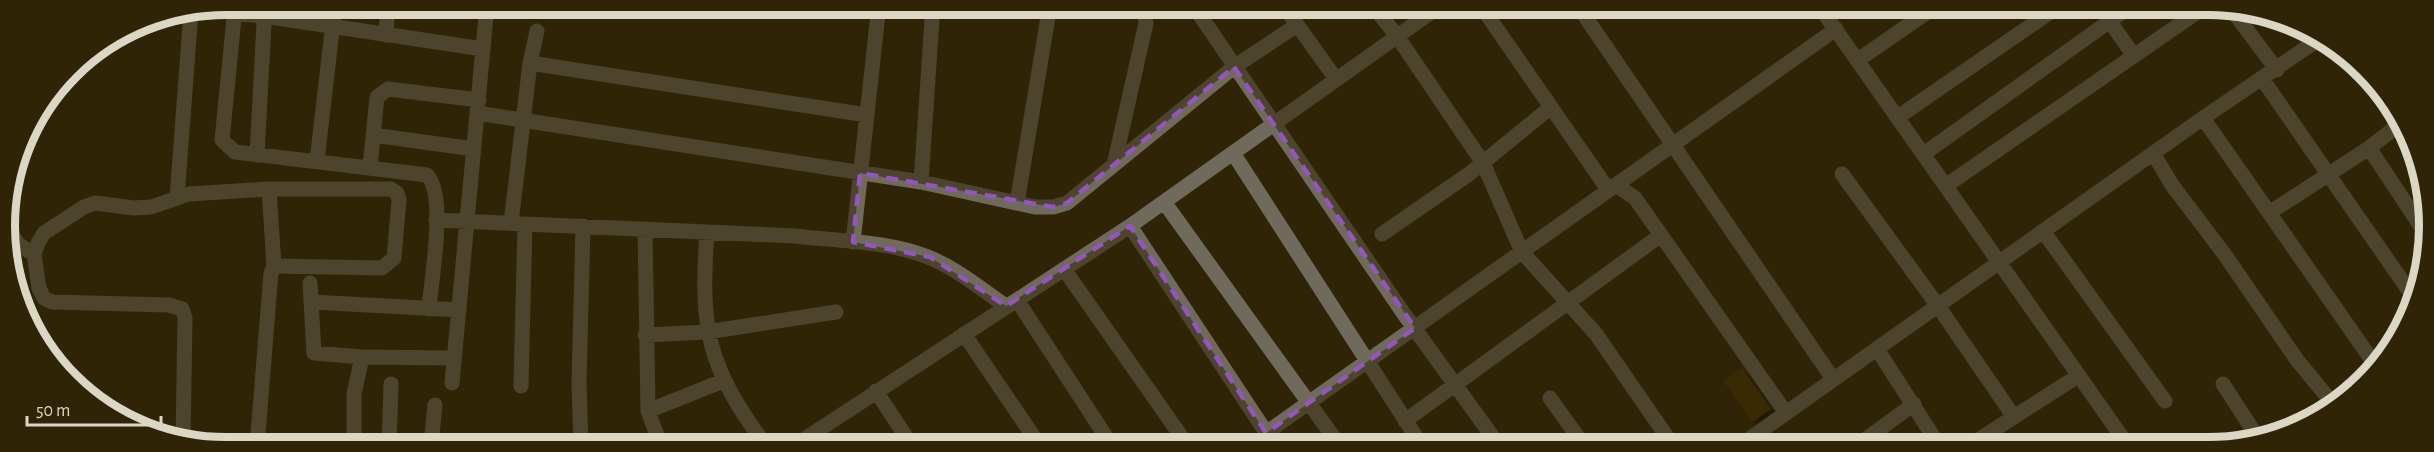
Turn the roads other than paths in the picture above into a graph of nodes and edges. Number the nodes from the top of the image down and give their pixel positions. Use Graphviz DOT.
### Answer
graph roads {
  1 [pos="238,15"];
  2 [pos="265,15"];
  3 [pos="285,15"];
  4 [pos="334,15"];
  5 [pos="387,15"];
  6 [pos="486,15"];
  7 [pos="878,15"];
  8 [pos="932,15"];
  9 [pos="1048,15"];
  10 [pos="1145,15"];
  11 [pos="1201,15"];
  12 [pos="1290,15"];
  13 [pos="1380,15"];
  14 [pos="1427,15"];
  15 [pos="1487,15"];
  16 [pos="1584,15"];
  17 [pos="1826,15"];
  18 [pos="1923,15"];
  19 [pos="2046,15"];
  20 [pos="2105,15"];
  21 [pos="2117,15"];
  22 [pos="2193,15"];
  23 [pos="2237,17"];
  24 [pos="190,18"];
  25 [pos="2109,21"];
  26 [pos="1297,25"];
  27 [pos="333,27"];
  28 [pos="1836,29"];
  29 [pos="537,31"];
  30 [pos="386,35"];
  31 [pos="1397,36"];
  32 [pos="2314,43"];
  33 [pos="483,49"];
  34 [pos="2134,56"];
  35 [pos="1858,60"];
  36 [pos="530,63"];
  37 [pos="1234,67"];
  38 [pos="2277,70"];
  39 [pos="1336,80"];
  40 [pos="2263,80"];
  41 [pos="478,106"];
  42 [pos="1551,107"];
  43 [pos="867,115"];
  44 [pos="1898,117"];
  45 [pos="2203,118"];
  46 [pos="524,120"];
  47 [pos="1272,125"];
  48 [pos="2395,128"];
  49 [pos="373,135"];
  50 [pos="1672,145"];
  51 [pos="2369,148"];
  52 [pos="474,149"];
  53 [pos="1233,153"];
  54 [pos="1924,153"];
  55 [pos="2153,153"];
  56 [pos="257,155"];
  57 [pos="317,162"];
  58 [pos="1483,163"];
  59 [pos="1114,165"];
  60 [pos="370,167"];
  61 [pos="860,173"];
  62 [pos="1842,174"];
  63 [pos="2328,174"];
  64 [pos="921,182"];
  65 [pos="1616,185"];
  66 [pos="1947,185"];
  67 [pos="269,189"];
  68 [pos="177,198"];
  69 [pos="1164,202"];
  70 [pos="1017,203"];
  71 [pos="2269,213"];
  72 [pos="436,220"];
  73 [pos="467,221"];
  74 [pos="2419,223"];
  75 [pos="518,224"];
  76 [pos="583,226"];
  77 [pos="1130,226"];
  78 [pos="645,229"];
  79 [pos="2043,231"];
  80 [pos="706,232"];
  81 [pos="1382,234"];
  82 [pos="1661,235"];
  83 [pos="15,239"];
  84 [pos="853,242"];
  85 [pos="1522,252"];
  86 [pos="34,254"];
  87 [pos="1998,263"];
  88 [pos="274,266"];
  89 [pos="1064,269"];
  90 [pos="310,283"];
  91 [pos="2409,291"];
  92 [pos="1568,301"];
  93 [pos="312,302"];
  94 [pos="1012,303"];
  95 [pos="1938,306"];
  96 [pos="429,309"];
  97 [pos="459,310"];
  98 [pos="836,312"];
  99 [pos="1414,328"];
  100 [pos="707,332"];
  101 [pos="964,334"];
  102 [pos="645,335"];
  103 [pos="1877,349"];
  104 [pos="362,357"];
  105 [pos="454,358"];
  106 [pos="2371,359"];
  107 [pos="1366,363"];
  108 [pos="2078,376"];
  109 [pos="1833,379"];
  110 [pos="723,381"];
  111 [pos="452,383"];
  112 [pos="391,384"];
  113 [pos="1455,384"];
  114 [pos="2223,384"];
  115 [pos="521,386"];
  116 [pos="876,391"];
  117 [pos="1550,398"];
  118 [pos="2329,398"];
  119 [pos="2165,400"];
  120 [pos="1310,403"];
  121 [pos="435,405"];
  122 [pos="1914,405"];
  123 [pos="648,411"];
  124 [pos="1786,413"];
  125 [pos="2014,417"];
  126 [pos="1405,421"];
  127 [pos="2254,432"];
  128 [pos="183,433"];
  129 [pos="1266,433"];
  130 [pos="258,437"];
  131 [pos="354,437"];
  132 [pos="389,437"];
  133 [pos="432,437"];
  134 [pos="580,437"];
  135 [pos="658,437"];
  136 [pos="759,437"];
  137 [pos="807,437"];
  138 [pos="906,437"];
  139 [pos="1034,437"];
  140 [pos="1106,437"];
  141 [pos="1182,437"];
  142 [pos="1269,437"];
  143 [pos="1334,437"];
  144 [pos="1416,437"];
  145 [pos="1493,437"];
  146 [pos="1578,437"];
  147 [pos="1667,437"];
  148 [pos="1752,437"];
  149 [pos="1869,437"];
  150 [pos="1934,437"];
  151 [pos="1983,437"];
  152 [pos="2121,437"];
  1 -- 56 [label="street"];
  2 -- 56 [label="street"];
  3 -- 27 [label="street"];
  4 -- 27 [label="street"];
  5 -- 30 [label="street"];
  6 -- 33 [label="street"];
  7 -- 43 [label="street"];
  8 -- 64 [label="street"];
  9 -- 70 [label="street"];
  10 -- 59 [label="street"];
  11 -- 37 [label="street"];
  12 -- 26 [label="street"];
  13 -- 31 [label="street"];
  14 -- 31 [label="street"];
  15 -- 42 [label="street"];
  16 -- 50 [label="street"];
  17 -- 28 [label="street"];
  18 -- 35 [label="street"];
  19 -- 44 [label="street"];
  20 -- 25 [label="street"];
  21 -- 25 [label="street"];
  22 -- 34 [label="street"];
  23 -- 38 [label="street"];
  24 -- 68 [label="street"];
  25 -- 34 [label="street"];
  25 -- 54 [label="street"];
  26 -- 37 [label="street"];
  26 -- 39 [label="street"];
  27 -- 30 [label="street"];
  27 -- 57 [label="street"];
  28 -- 35 [label="street"];
  28 -- 50 [label="street"];
  29 -- 36 [label="street"];
  30 -- 33 [label="street"];
  31 -- 39 [label="street"];
  31 -- 58 [label="street"];
  32 -- 38 [label="street"];
  33 -- 41 [label="street"];
  34 -- 66 [label="street"];
  35 -- 44 [label="street"];
  36 -- 43 [label="street"];
  36 -- 46 [label="street"];
  37 -- 47 [label="street"];
  37 -- 59 [label="street"];
  38 -- 40 [label="street"];
  39 -- 47 [label="street"];
  40 -- 45 [label="street"];
  40 -- 63 [label="street"];
  41 -- 46 [label="street"];
  41 -- 49 [label="street"];
  41 -- 52 [label="street"];
  42 -- 58 [label="street"];
  42 -- 65 [label="street"];
  43 -- 61 [label="street"];
  44 -- 54 [label="street"];
  45 -- 55 [label="street"];
  45 -- 71 [label="street"];
  46 -- 61 [label="street"];
  46 -- 75 [label="street"];
  47 -- 53 [label="street"];
  47 -- 99 [label="street"];
  48 -- 51 [label="street"];
  49 -- 52 [label="street"];
  49 -- 60 [label="street"];
  50 -- 65 [label="street"];
  50 -- 109 [label="street"];
  51 -- 63 [label="street"];
  51 -- 74 [label="street"];
  52 -- 73 [label="street"];
  53 -- 69 [label="street"];
  53 -- 107 [label="street"];
  54 -- 66 [label="street"];
  55 -- 79 [label="street"];
  55 -- 118 [label="street"];
  56 -- 57 [label="street"];
  57 -- 60 [label="street"];
  58 -- 81 [label="street"];
  58 -- 85 [label="street"];
  59 -- 70 [label="street"];
  60 -- 72 [label="street"];
  61 -- 64 [label="street"];
  61 -- 84 [label="street"];
  62 -- 95 [label="street"];
  63 -- 71 [label="street"];
  63 -- 91 [label="street"];
  64 -- 70 [label="street"];
  65 -- 82 [label="street"];
  65 -- 85 [label="street"];
  66 -- 87 [label="street"];
  67 -- 68 [label="street"];
  67 -- 88 [label="street"];
  67 -- 88 [label="street"];
  68 -- 86 [label="street"];
  69 -- 77 [label="street"];
  69 -- 120 [label="street"];
  71 -- 106 [label="street"];
  72 -- 73 [label="street"];
  72 -- 96 [label="street"];
  73 -- 75 [label="street"];
  73 -- 97 [label="street"];
  75 -- 76 [label="street"];
  75 -- 115 [label="street"];
  76 -- 78 [label="street"];
  76 -- 134 [label="street"];
  77 -- 89 [label="street"];
  77 -- 129 [label="street"];
  78 -- 80 [label="street"];
  78 -- 102 [label="street"];
  79 -- 87 [label="street"];
  79 -- 119 [label="street"];
  80 -- 84 [label="street"];
  80 -- 100 [label="street"];
  82 -- 92 [label="street"];
  82 -- 124 [label="street"];
  83 -- 86 [label="street"];
  84 -- 94 [label="street"];
  85 -- 92 [label="street"];
  85 -- 99 [label="street"];
  86 -- 128 [label="street"];
  87 -- 95 [label="street"];
  87 -- 108 [label="street"];
  88 -- 130 [label="street"];
  89 -- 94 [label="street"];
  89 -- 141 [label="street"];
  90 -- 93 [label="street"];
  92 -- 113 [label="street"];
  92 -- 147 [label="street"];
  93 -- 96 [label="street"];
  93 -- 104 [label="street"];
  94 -- 101 [label="street"];
  94 -- 140 [label="street"];
  95 -- 103 [label="street"];
  95 -- 125 [label="street"];
  96 -- 97 [label="street"];
  97 -- 105 [label="street"];
  98 -- 100 [label="street"];
  99 -- 107 [label="street"];
  99 -- 113 [label="street"];
  100 -- 102 [label="street"];
  100 -- 110 [label="street"];
  101 -- 116 [label="street"];
  101 -- 139 [label="street"];
  102 -- 123 [label="street"];
  103 -- 109 [label="street"];
  103 -- 122 [label="street"];
  104 -- 105 [label="street"];
  104 -- 131 [label="street"];
  105 -- 111 [label="street"];
  107 -- 120 [label="street"];
  107 -- 126 [label="street"];
  108 -- 125 [label="street"];
  108 -- 152 [label="street"];
  109 -- 124 [label="street"];
  110 -- 123 [label="street"];
  110 -- 136 [label="street"];
  112 -- 132 [label="street"];
  113 -- 126 [label="street"];
  113 -- 145 [label="street"];
  114 -- 127 [label="street"];
  116 -- 137 [label="street"];
  116 -- 138 [label="street"];
  117 -- 146 [label="street"];
  120 -- 129 [label="street"];
  120 -- 143 [label="street"];
  121 -- 133 [label="street"];
  122 -- 149 [label="street"];
  122 -- 150 [label="street"];
  123 -- 135 [label="street"];
  124 -- 148 [label="street"];
  125 -- 151 [label="street"];
  126 -- 144 [label="street"];
  129 -- 142 [label="street"];
}
